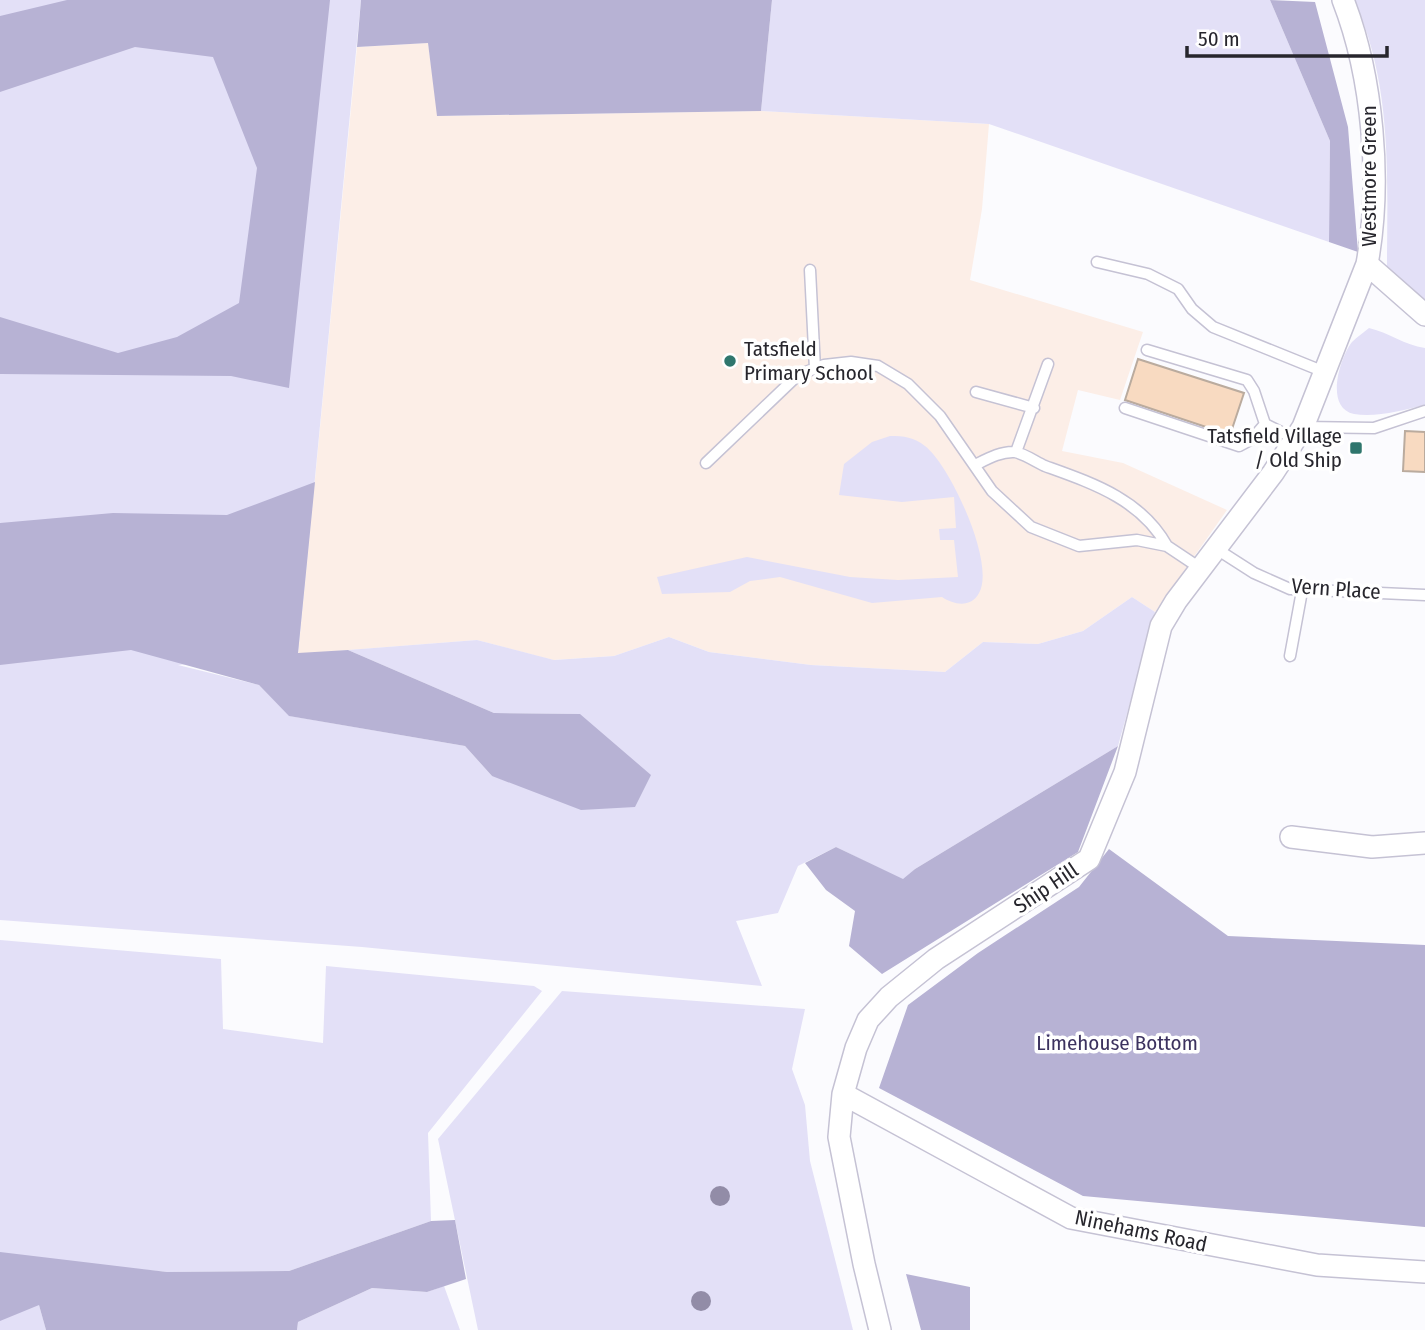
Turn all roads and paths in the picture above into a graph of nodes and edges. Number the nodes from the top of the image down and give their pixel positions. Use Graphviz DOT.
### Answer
graph roads {
  1 [pos="1343,0"];
  2 [pos="1097,262"];
  3 [pos="1367,264"];
  4 [pos="810,270"];
  5 [pos="1425,315"];
  6 [pos="1147,350"];
  7 [pos="1048,364"];
  8 [pos="815,369"];
  9 [pos="1322,371"];
  10 [pos="976,392"];
  11 [pos="1034,408"];
  12 [pos="1125,408"];
  13 [pos="1425,411"];
  14 [pos="1265,424"];
  15 [pos="1299,433"];
  16 [pos="1016,452"];
  17 [pos="706,463"];
  18 [pos="975,466"];
  19 [pos="1167,546"];
  20 [pos="1215,548"];
  21 [pos="1200,568"];
  22 [pos="1302,591"];
  23 [pos="1425,595"];
  24 [pos="1290,656"];
  25 [pos="1291,837"];
  26 [pos="1425,844"];
  27 [pos="843,1094"];
  28 [pos="1425,1272"];
  29 [pos="880,1330"];
  1 -- 3 [label="street, Westmore Green"];
  2 -- 9 [label="lane"];
  3 -- 5 [label="street"];
  3 -- 9 [label="street, Westmore Green"];
  4 -- 8 [label="lane"];
  6 -- 14 [label="lane"];
  7 -- 11 [label="lane"];
  8 -- 17 [label="lane"];
  8 -- 18 [label="lane"];
  9 -- 15 [label="street, Westmore Green"];
  10 -- 11 [label="lane"];
  11 -- 16 [label="lane"];
  12 -- 14 [label="lane"];
  13 -- 15 [label="lane"];
  14 -- 15 [label="lane"];
  15 -- 20 [label="street, Ship Hill"];
  16 -- 18 [label="lane"];
  16 -- 19 [label="lane"];
  18 -- 19 [label="lane"];
  19 -- 21 [label="lane"];
  20 -- 21 [label="street, Ship Hill"];
  20 -- 22 [label="lane, Vern Place"];
  21 -- 27 [label="street, Ship Hill"];
  22 -- 23 [label="lane, Vern Place"];
  22 -- 24 [label="lane"];
  25 -- 26 [label="street"];
  27 -- 28 [label="street, Ninehams Road"];
  27 -- 29 [label="street, Ship Hill"];
}
